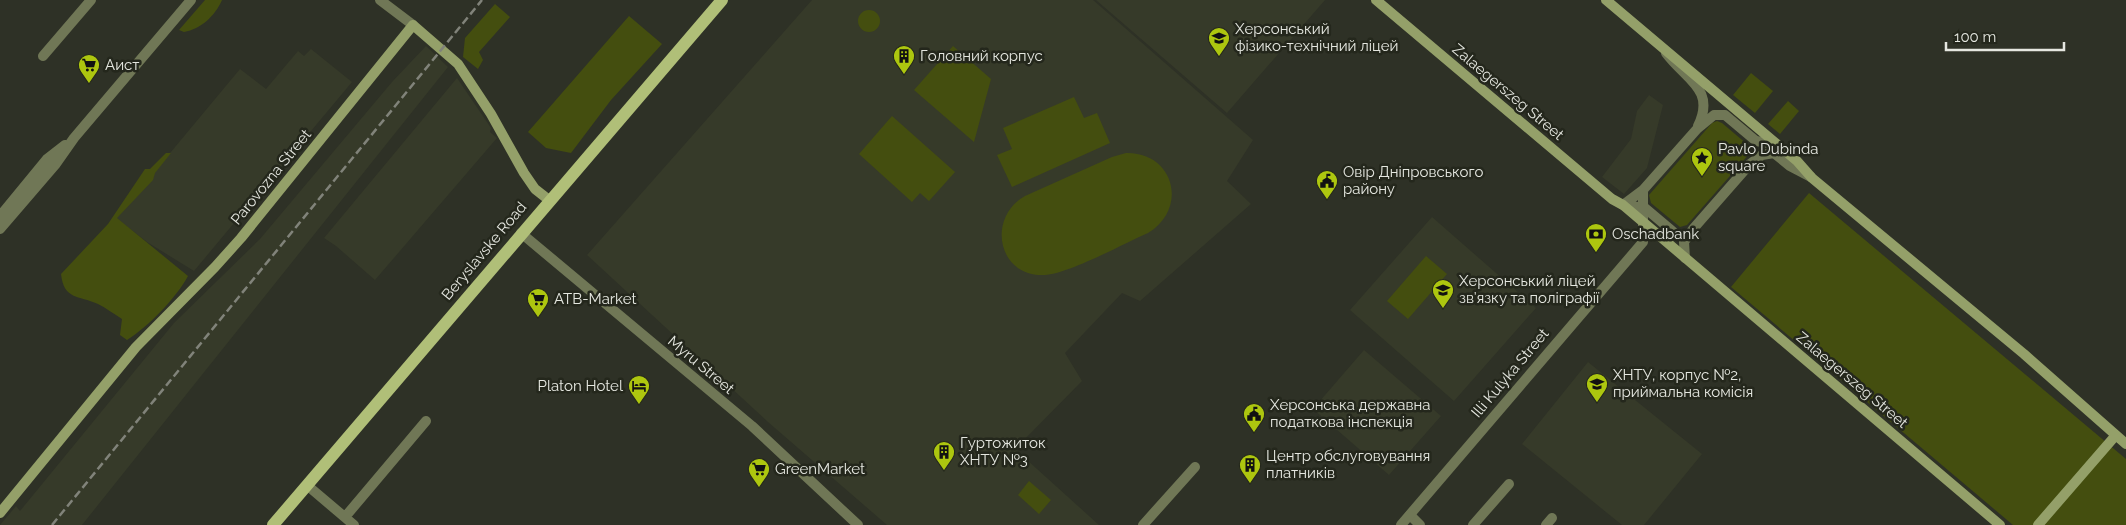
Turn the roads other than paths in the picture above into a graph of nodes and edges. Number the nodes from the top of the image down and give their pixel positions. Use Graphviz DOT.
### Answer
graph roads {
  1 [pos="91,0"];
  2 [pos="191,0"];
  3 [pos="380,0"];
  4 [pos="722,0"];
  5 [pos="1376,0"];
  6 [pos="1606,0"];
  7 [pos="413,25"];
  8 [pos="1662,49"];
  9 [pos="43,56"];
  10 [pos="1753,125"];
  11 [pos="1697,129"];
  12 [pos="74,138"];
  13 [pos="1756,141"];
  14 [pos="1776,144"];
  15 [pos="1750,164"];
  16 [pos="1812,178"];
  17 [pos="1644,190"];
  18 [pos="550,200"];
  19 [pos="1623,204"];
  20 [pos="1645,208"];
  21 [pos="0,216"];
  22 [pos="1644,223"];
  23 [pos="0,229"];
  24 [pos="1693,229"];
  25 [pos="521,233"];
  26 [pos="1677,234"];
  27 [pos="1662,239"];
  28 [pos="1643,242"];
  29 [pos="1684,258"];
  30 [pos="426,421"];
  31 [pos="2116,435"];
  32 [pos="2126,444"];
  33 [pos="1195,467"];
  34 [pos="1509,484"];
  35 [pos="308,486"];
  36 [pos="0,513"];
  37 [pos="1410,515"];
  38 [pos="345,517"];
  39 [pos="273,525"];
  40 [pos="354,525"];
  41 [pos="858,525"];
  42 [pos="1144,525"];
  43 [pos="1402,525"];
  44 [pos="1420,525"];
  45 [pos="1473,525"];
  46 [pos="2000,525"];
  47 [pos="2038,525"];
  1 -- 9 [label="street"];
  2 -- 12 [label="street"];
  3 -- 7 [label="street"];
  4 -- 18 [label="main road, Beryslavske Road"];
  5 -- 19 [label="main road, Zalaegerszeg Street"];
  6 -- 8 [label="main road"];
  7 -- 18 [label="main road"];
  7 -- 36 [label="main road, Parovozna Street"];
  8 -- 10 [label="main road"];
  8 -- 11 [label="street"];
  10 -- 13 [label="street"];
  10 -- 14 [label="main road"];
  11 -- 13 [label="street"];
  11 -- 17 [label="street"];
  12 -- 21 [label="street"];
  12 -- 23 [label="street"];
  13 -- 14 [label="street"];
  13 -- 15 [label="street"];
  14 -- 16 [label="main road"];
  15 -- 16 [label="street"];
  15 -- 24 [label="street"];
  16 -- 31 [label="main road"];
  17 -- 19 [label="street"];
  17 -- 20 [label="street"];
  18 -- 25 [label="main road, Beryslavske Road"];
  19 -- 20 [label="street"];
  19 -- 22 [label="main road, Zalaegerszeg Street"];
  20 -- 22 [label="street"];
  20 -- 26 [label="street"];
  22 -- 27 [label="main road, Zalaegerszeg Street"];
  22 -- 28 [label="street"];
  24 -- 26 [label="street"];
  24 -- 29 [label="street"];
  25 -- 35 [label="main road, Beryslavske Road"];
  25 -- 41 [label="street, Myru Street"];
  26 -- 27 [label="street"];
  27 -- 28 [label="street"];
  27 -- 29 [label="main road, Zalaegerszeg Street"];
  28 -- 37 [label="street, Illi Kulyka Street"];
  29 -- 46 [label="main road, Zalaegerszeg Street"];
  30 -- 38 [label="street"];
  31 -- 32 [label="main road"];
  31 -- 47 [label="main road"];
  33 -- 42 [label="street"];
  34 -- 45 [label="street"];
  35 -- 38 [label="street"];
  35 -- 39 [label="main road, Beryslavske Road"];
  37 -- 43 [label="street, Illi Kulyka Street"];
  37 -- 44 [label="street"];
  38 -- 40 [label="street"];
}
